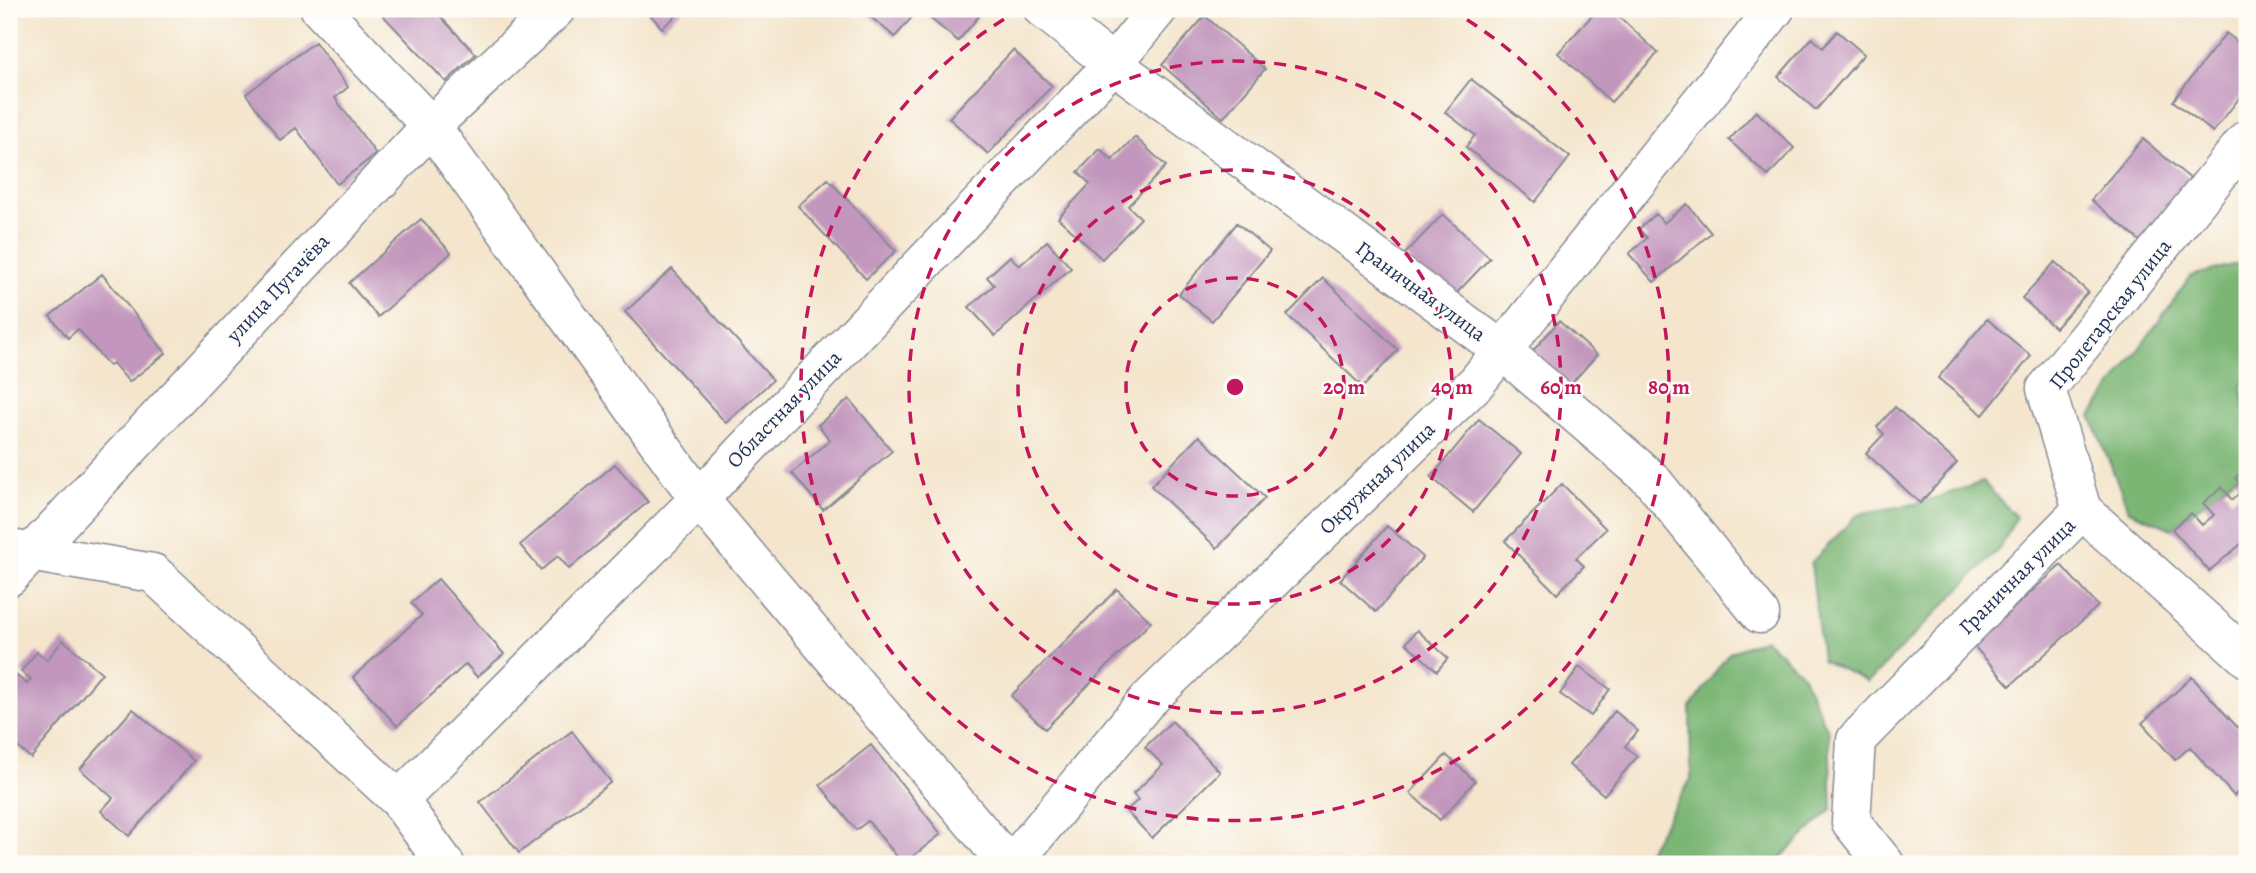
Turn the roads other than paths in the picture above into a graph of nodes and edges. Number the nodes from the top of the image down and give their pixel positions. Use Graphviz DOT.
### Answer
graph roads {
  1 [pos="320,9"];
  2 [pos="556,9"];
  3 [pos="1042,9"];
  4 [pos="1158,9"];
  5 [pos="1775,9"];
  6 [pos="1113,64"];
  7 [pos="431,126"];
  8 [pos="2247,139"];
  9 [pos="1503,351"];
  10 [pos="699,499"];
  11 [pos="2082,510"];
  12 [pos="16,559"];
  13 [pos="1760,614"];
  14 [pos="2247,659"];
  15 [pos="400,800"];
  16 [pos="445,864"];
  17 [pos="1010,864"];
  18 [pos="1885,864"];
  1 -- 7 [label="street"];
  2 -- 7 [label="street, улица Пугачёва"];
  3 -- 6 [label="street, Граничная улица"];
  4 -- 6 [label="street, Областная улица"];
  5 -- 9 [label="street, Окружная улица"];
  6 -- 9 [label="street, Граничная улица"];
  6 -- 10 [label="street, Областная улица"];
  7 -- 10 [label="street"];
  7 -- 12 [label="street, улица Пугачёва"];
  8 -- 11 [label="street, Пролетарская улица"];
  9 -- 13 [label="street, Граничная улица"];
  9 -- 17 [label="street, Окружная улица"];
  10 -- 15 [label="street, Областная улица"];
  10 -- 17 [label="street"];
  11 -- 14 [label="street, Граничная улица"];
  11 -- 18 [label="street, Граничная улица"];
  12 -- 15 [label="street"];
  15 -- 16 [label="street"];
}
